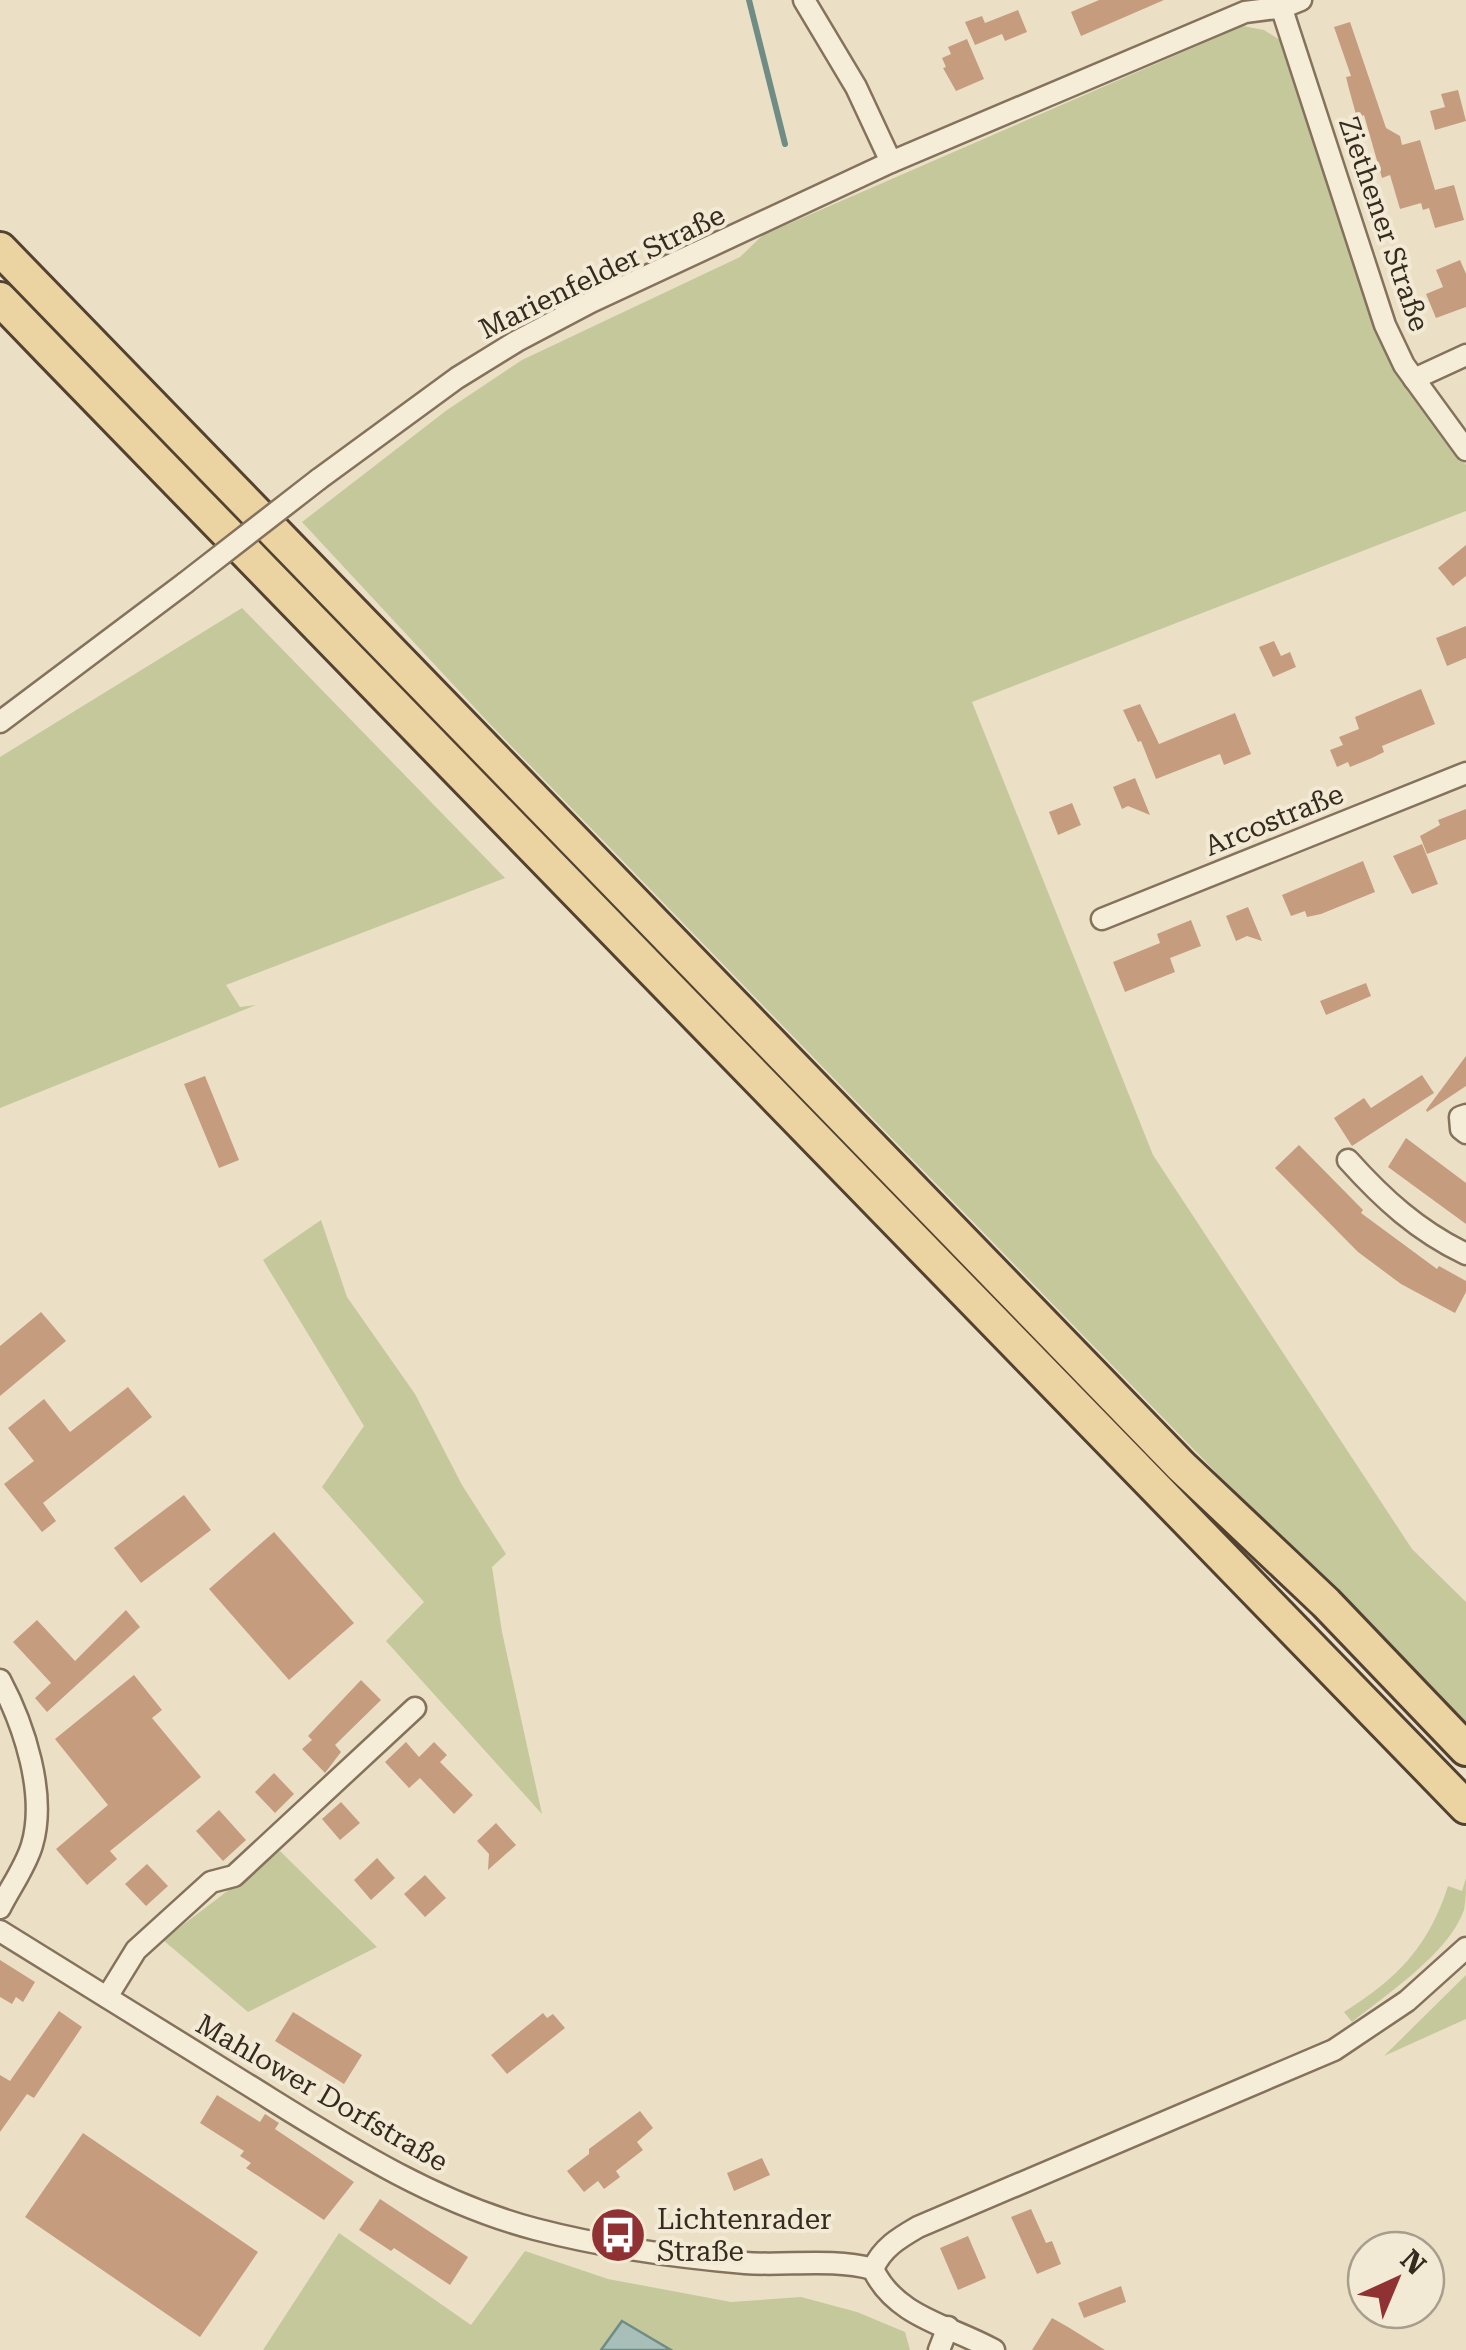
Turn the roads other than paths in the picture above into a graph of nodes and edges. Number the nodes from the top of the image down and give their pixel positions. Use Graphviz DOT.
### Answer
graph roads {
  1 [pos="804,0"];
  2 [pos="1288,2"];
  3 [pos="891,162"];
  4 [pos="0,248"];
  5 [pos="0,298"];
  6 [pos="1466,355"];
  7 [pos="1414,379"];
  8 [pos="1466,450"];
  9 [pos="0,722"];
  10 [pos="1466,773"];
  11 [pos="1102,919"];
  12 [pos="1466,1115"];
  13 [pos="1466,1134"];
  14 [pos="1348,1160"];
  15 [pos="1466,1254"];
  16 [pos="0,1680"];
  17 [pos="416,1708"];
  18 [pos="1466,1750"];
  19 [pos="1466,1808"];
  20 [pos="0,1908"];
  21 [pos="0,1931"];
  22 [pos="1466,1936"];
  23 [pos="1466,1948"];
  24 [pos="1446,1964"];
  25 [pos="106,1997"];
  26 [pos="873,2270"];
  27 [pos="948,2328"];
  28 [pos="939,2350"];
  29 [pos="994,2350"];
  1 -- 3 [label="street"];
  2 -- 3 [label="street, Marienfelder Straße"];
  2 -- 7 [label="street, Ziethener Straße"];
  3 -- 9 [label="street, Marienfelder Straße, bridge"];
  4 -- 18 [label="main road"];
  5 -- 19 [label="main road"];
  6 -- 7 [label="street"];
  7 -- 8 [label="street, Ziethener Straße"];
  10 -- 11 [label="street, Arcostraße"];
  12 -- 13 [label="street"];
  14 -- 15 [label="street"];
  16 -- 20 [label="street"];
  17 -- 25 [label="street"];
  21 -- 25 [label="street, Mahlower Dorfstraße"];
  22 -- 24 [label="street"];
  23 -- 24 [label="street"];
  24 -- 26 [label="street"];
  25 -- 26 [label="street, Mahlower Dorfstraße"];
  26 -- 27 [label="street"];
  27 -- 28 [label="street"];
  27 -- 29 [label="street"];
}
